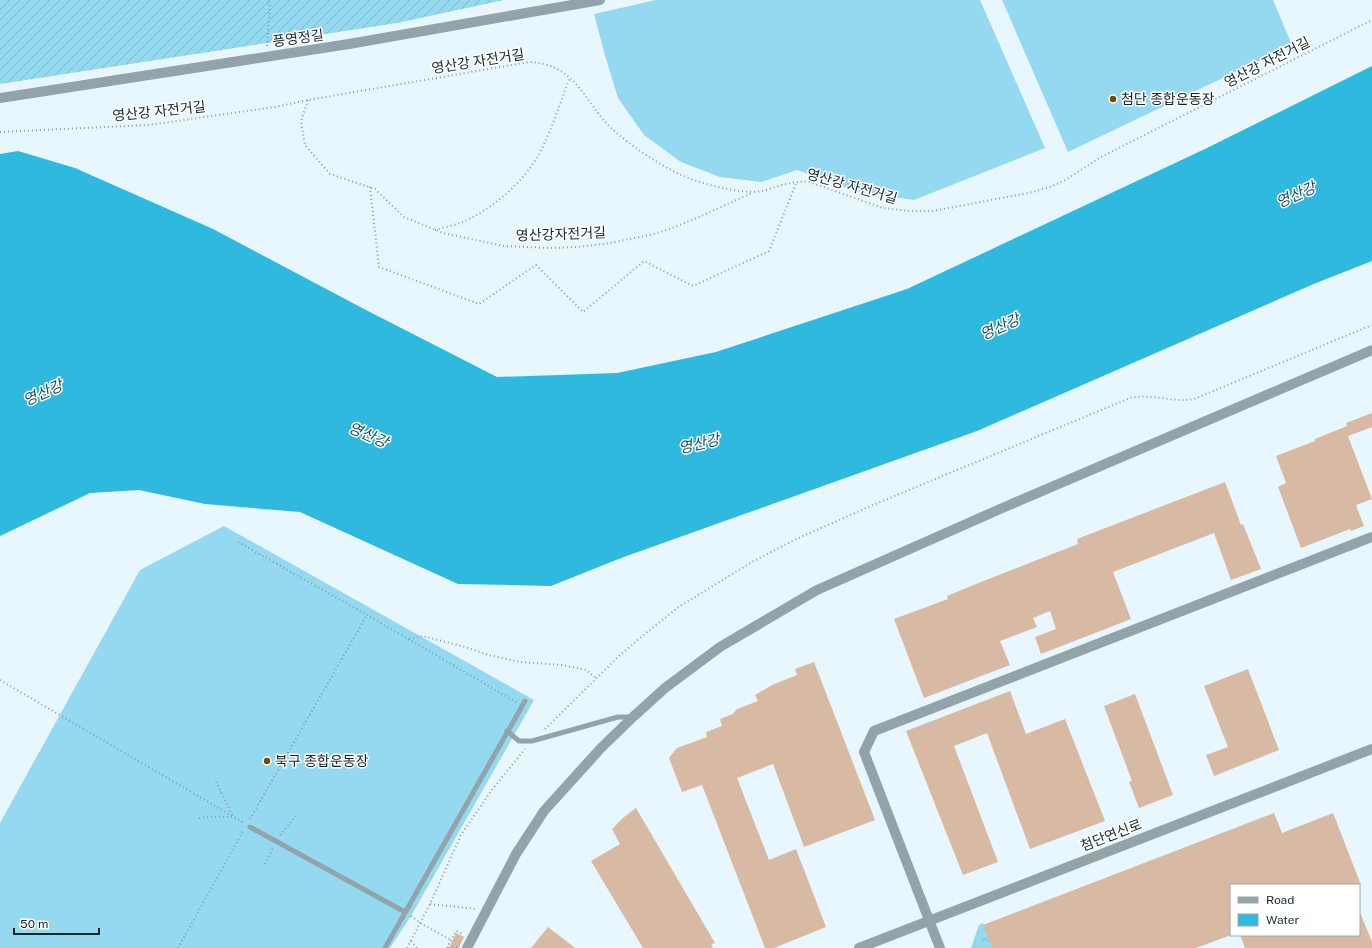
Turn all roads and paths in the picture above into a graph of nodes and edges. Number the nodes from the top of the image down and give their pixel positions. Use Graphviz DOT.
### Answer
graph roads {
  1 [pos="268,0"];
  2 [pos="600,0"];
  3 [pos="1372,20"];
  4 [pos="267,57"];
  5 [pos="570,77"];
  6 [pos="0,98"];
  7 [pos="308,100"];
  8 [pos="0,132"];
  9 [pos="797,182"];
  10 [pos="370,187"];
  11 [pos="753,192"];
  12 [pos="435,230"];
  13 [pos="1372,350"];
  14 [pos="1372,537"];
  15 [pos="238,542"];
  16 [pos="367,615"];
  17 [pos="409,640"];
  18 [pos="596,678"];
  19 [pos="0,680"];
  20 [pos="524,703"];
  21 [pos="633,717"];
  22 [pos="507,731"];
  23 [pos="1372,750"];
  24 [pos="215,779"];
  25 [pos="233,817"];
  26 [pos="199,818"];
  27 [pos="249,826"];
  28 [pos="430,904"];
  29 [pos="486,910"];
  30 [pos="405,912"];
  31 [pos="929,920"];
  32 [pos="420,923"];
  33 [pos="476,929"];
  34 [pos="451,940"];
  35 [pos="411,941"];
  36 [pos="178,948"];
  37 [pos="385,948"];
  38 [pos="417,948"];
  39 [pos="448,948"];
  40 [pos="467,948"];
  41 [pos="860,948"];
  42 [pos="940,948"];
  1 -- 4 [label="path"];
  2 -- 4 [label="street, 풍영정길"];
  3 -- 9 [label="path, 영산강 자전거길"];
  4 -- 6 [label="street, 풍영정길"];
  5 -- 7 [label="path, 영산강 자전거길"];
  5 -- 11 [label="path, 영산강 자전거길"];
  5 -- 12 [label="path"];
  7 -- 8 [label="path, 영산강 자전거길"];
  7 -- 10 [label="path, 영산강자전거길"];
  9 -- 10 [label="path"];
  9 -- 11 [label="path, 영산강 자전거길"];
  10 -- 12 [label="path, 영산강자전거길"];
  11 -- 12 [label="path, 영산강자전거길"];
  13 -- 21 [label="street"];
  14 -- 31 [label="street"];
  15 -- 16 [label="path"];
  16 -- 17 [label="path"];
  16 -- 27 [label="path"];
  17 -- 18 [label="path"];
  17 -- 20 [label="path"];
  19 -- 25 [label="path"];
  20 -- 22 [label="lane"];
  21 -- 22 [label="lane"];
  21 -- 29 [label="street"];
  22 -- 30 [label="lane"];
  23 -- 31 [label="street, 첨단연신로"];
  24 -- 25 [label="path"];
  25 -- 26 [label="path"];
  25 -- 27 [label="path"];
  27 -- 30 [label="lane"];
  27 -- 36 [label="path"];
  28 -- 29 [label="path"];
  29 -- 33 [label="street"];
  30 -- 37 [label="lane"];
  31 -- 41 [label="street, 첨단연신로"];
  31 -- 42 [label="street"];
  32 -- 34 [label="path"];
  33 -- 34 [label="path"];
  33 -- 40 [label="street"];
  34 -- 39 [label="path"];
  35 -- 38 [label="path"];
}
